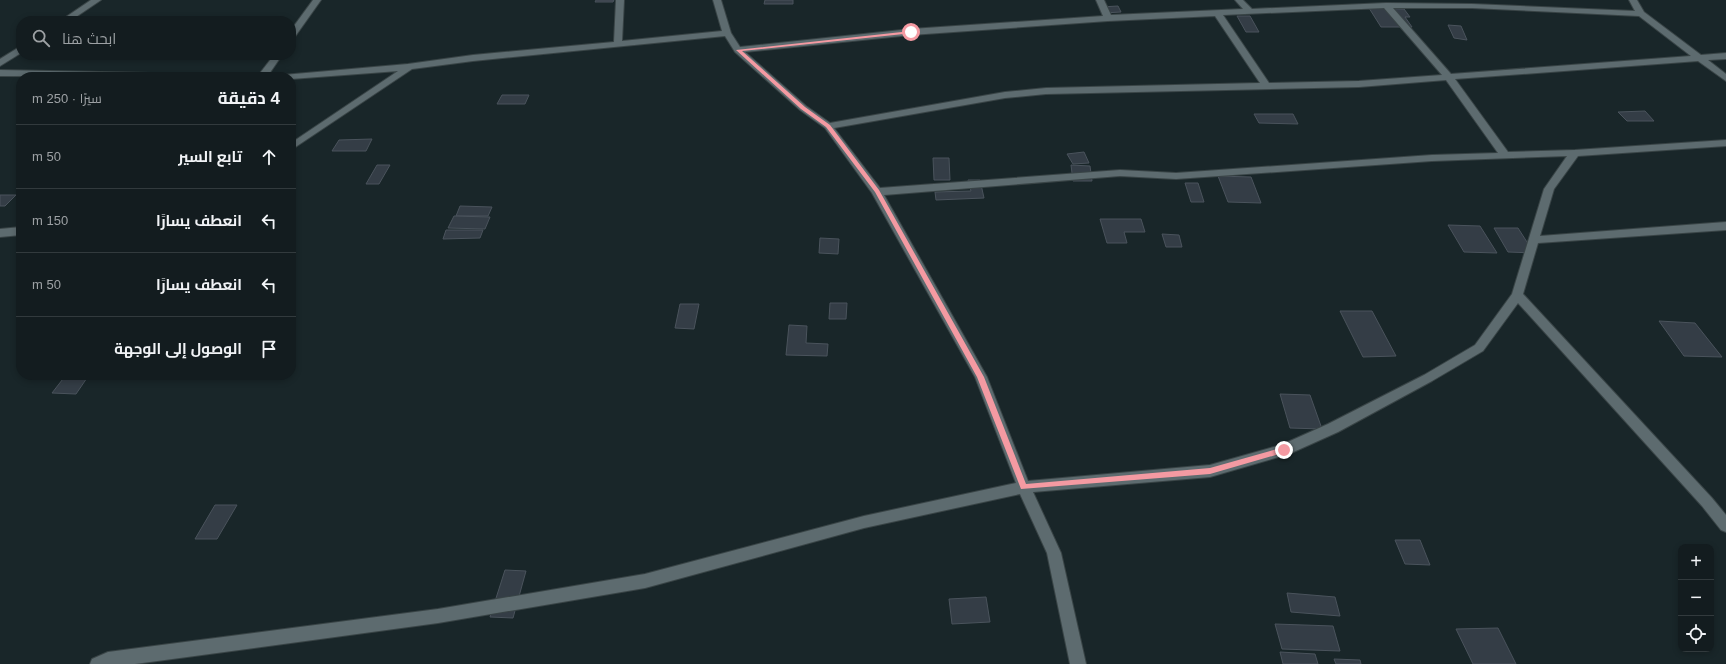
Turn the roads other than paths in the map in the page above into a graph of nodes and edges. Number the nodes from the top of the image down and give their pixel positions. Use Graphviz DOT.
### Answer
graph roads {
  1 [pos="96,0"];
  2 [pos="317,0"];
  3 [pos="620,0"];
  4 [pos="716,0"];
  5 [pos="1100,0"];
  6 [pos="1239,0"];
  7 [pos="1323,0"];
  8 [pos="1633,0"];
  9 [pos="1437,3"];
  10 [pos="1386,5"];
  11 [pos="1330,8"];
  12 [pos="1250,12"];
  13 [pos="1218,14"];
  14 [pos="1641,14"];
  15 [pos="72,16"];
  16 [pos="1108,18"];
  17 [pos="296,29"];
  18 [pos="727,33"];
  19 [pos="618,42"];
  20 [pos="738,50"];
  21 [pos="16,52"];
  22 [pos="1726,56"];
  23 [pos="1700,58"];
  24 [pos="274,60"];
  25 [pos="0,62"];
  26 [pos="409,67"];
  27 [pos="266,72"];
  28 [pos="0,73"];
  29 [pos="16,73"];
  30 [pos="296,76"];
  31 [pos="1449,78"];
  32 [pos="1726,78"];
  33 [pos="1267,87"];
  34 [pos="828,126"];
  35 [pos="1726,143"];
  36 [pos="296,144"];
  37 [pos="1575,153"];
  38 [pos="1506,156"];
  39 [pos="877,192"];
  40 [pos="1726,226"];
  41 [pos="16,232"];
  42 [pos="0,233"];
  43 [pos="1534,240"];
  44 [pos="1517,295"];
  45 [pos="1024,487"];
  46 [pos="1726,526"];
  47 [pos="98,664"];
  48 [pos="1078,664"];
  1 -- 15 [label="street"];
  2 -- 17 [label="street"];
  3 -- 19 [label="street"];
  4 -- 18 [label="street"];
  5 -- 16 [label="street"];
  6 -- 12 [label="street"];
  7 -- 11 [label="street"];
  8 -- 14 [label="street"];
  9 -- 10 [label="street"];
  9 -- 14 [label="street"];
  10 -- 11 [label="street"];
  10 -- 31 [label="street"];
  11 -- 12 [label="street"];
  12 -- 13 [label="street"];
  13 -- 16 [label="street"];
  13 -- 33 [label="street"];
  14 -- 23 [label="street"];
  16 -- 20 [label="street"];
  18 -- 19 [label="street"];
  18 -- 20 [label="street"];
  19 -- 26 [label="street"];
  20 -- 34 [label="street"];
  21 -- 25 [label="street"];
  22 -- 23 [label="street"];
  23 -- 31 [label="street"];
  23 -- 32 [label="street"];
  24 -- 27 [label="street"];
  26 -- 30 [label="street"];
  26 -- 36 [label="street"];
  28 -- 29 [label="street"];
  31 -- 33 [label="street"];
  31 -- 38 [label="street"];
  33 -- 34 [label="street"];
  34 -- 39 [label="street"];
  35 -- 37 [label="street"];
  37 -- 38 [label="street"];
  37 -- 43 [label="street"];
  38 -- 39 [label="street"];
  39 -- 45 [label="street"];
  40 -- 43 [label="street"];
  41 -- 42 [label="street"];
  43 -- 44 [label="street"];
  44 -- 45 [label="street"];
  44 -- 46 [label="street"];
  45 -- 47 [label="street"];
  45 -- 48 [label="street"];
}
